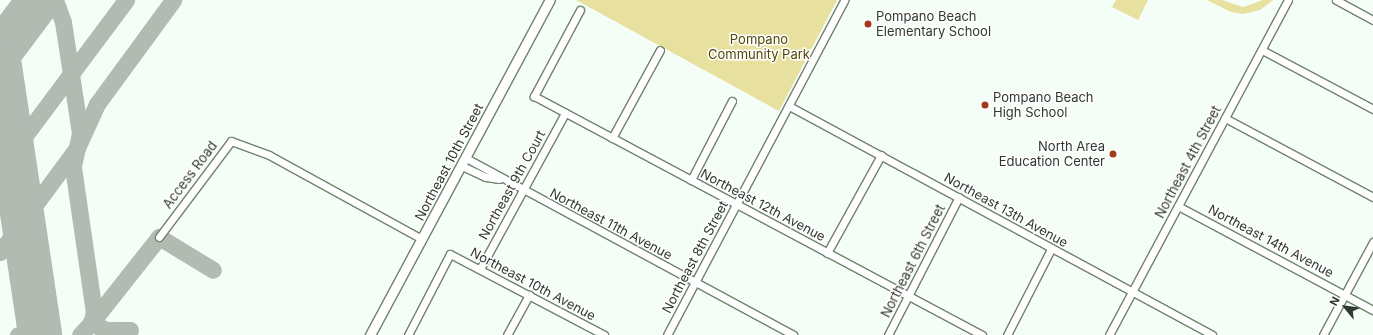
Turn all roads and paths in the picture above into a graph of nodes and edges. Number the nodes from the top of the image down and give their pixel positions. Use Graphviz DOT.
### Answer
graph roads {
  1 [pos="550,0"];
  2 [pos="844,0"];
  3 [pos="1288,0"];
  4 [pos="1336,0"];
  5 [pos="580,10"];
  6 [pos="1373,20"];
  7 [pos="660,50"];
  8 [pos="1262,50"];
  9 [pos="732,101"];
  10 [pos="789,106"];
  11 [pos="1373,109"];
  12 [pos="565,113"];
  13 [pos="1225,118"];
  14 [pos="612,138"];
  15 [pos="881,155"];
  16 [pos="464,162"];
  17 [pos="691,180"];
  18 [pos="523,191"];
  19 [pos="959,197"];
  20 [pos="1373,197"];
  21 [pos="737,205"];
  22 [pos="1178,206"];
  23 [pos="158,237"];
  24 [pos="422,239"];
  25 [pos="1373,242"];
  26 [pos="1051,249"];
  27 [pos="827,252"];
  28 [pos="480,269"];
  29 [pos="695,283"];
  30 [pos="1132,292"];
  31 [pos="1344,294"];
  32 [pos="529,295"];
  33 [pos="908,296"];
  34 [pos="1373,310"];
  35 [pos="780,332"];
  36 [pos="370,335"];
  37 [pos="408,335"];
  38 [pos="507,335"];
  39 [pos="604,335"];
  40 [pos="667,335"];
  41 [pos="793,335"];
  42 [pos="888,335"];
  43 [pos="982,335"];
  44 [pos="1007,335"];
  45 [pos="1109,335"];
  46 [pos="1212,335"];
  47 [pos="1323,335"];
  1 -- 16 [label="street, Northeast 10th Street"];
  2 -- 10 [label="street, Northeast 8th Street"];
  3 -- 8 [label="street, Northeast 4th Street"];
  4 -- 6 [label="street"];
  5 -- 12 [label="street, Northeast 12th Avenue"];
  7 -- 14 [label="street"];
  8 -- 11 [label="street"];
  8 -- 13 [label="street, Northeast 4th Street"];
  9 -- 17 [label="street"];
  10 -- 15 [label="street, Northeast 13th Avenue"];
  10 -- 21 [label="street, Northeast 8th Street"];
  12 -- 14 [label="street, Northeast 12th Avenue"];
  12 -- 18 [label="street, Northeast 9th Court"];
  13 -- 20 [label="street"];
  13 -- 22 [label="street, Northeast 4th Street"];
  14 -- 17 [label="street, Northeast 12th Avenue"];
  15 -- 19 [label="street, Northeast 13th Avenue"];
  15 -- 27 [label="street"];
  16 -- 18 [label="street, Northeast 11th Avenue"];
  16 -- 24 [label="street, Northeast 10th Street"];
  17 -- 21 [label="street, Northeast 12th Avenue"];
  18 -- 28 [label="street, Northeast 9th Court"];
  18 -- 29 [label="street, Northeast 11th Avenue"];
  19 -- 26 [label="street, Northeast 13th Avenue"];
  19 -- 33 [label="street, Northeast 6th Street"];
  21 -- 27 [label="street, Northeast 12th Avenue"];
  21 -- 29 [label="street, Northeast 8th Street"];
  22 -- 30 [label="street, Northeast 4th Street"];
  22 -- 31 [label="street, Northeast 14th Avenue"];
  23 -- 24 [label="street, Access Road"];
  24 -- 36 [label="street, Northeast 10th Street"];
  25 -- 31 [label="street"];
  26 -- 30 [label="street, Northeast 13th Avenue"];
  26 -- 44 [label="street"];
  27 -- 33 [label="street, Northeast 12th Avenue"];
  28 -- 32 [label="street, Northeast 10th Avenue"];
  28 -- 37 [label="street, Northeast 10th Avenue"];
  29 -- 35 [label="street, Northeast 11th Avenue"];
  29 -- 40 [label="street, Northeast 8th Street"];
  30 -- 45 [label="street, Northeast 4th Street"];
  30 -- 46 [label="street, Northeast 13th Avenue"];
  31 -- 34 [label="street, Northeast 14th Avenue"];
  31 -- 47 [label="street"];
  32 -- 38 [label="street"];
  32 -- 39 [label="street, Northeast 10th Avenue"];
  33 -- 42 [label="street, Northeast 6th Street"];
  33 -- 43 [label="street, Northeast 12th Avenue"];
  35 -- 41 [label="street, Northeast 11th Avenue"];
}
